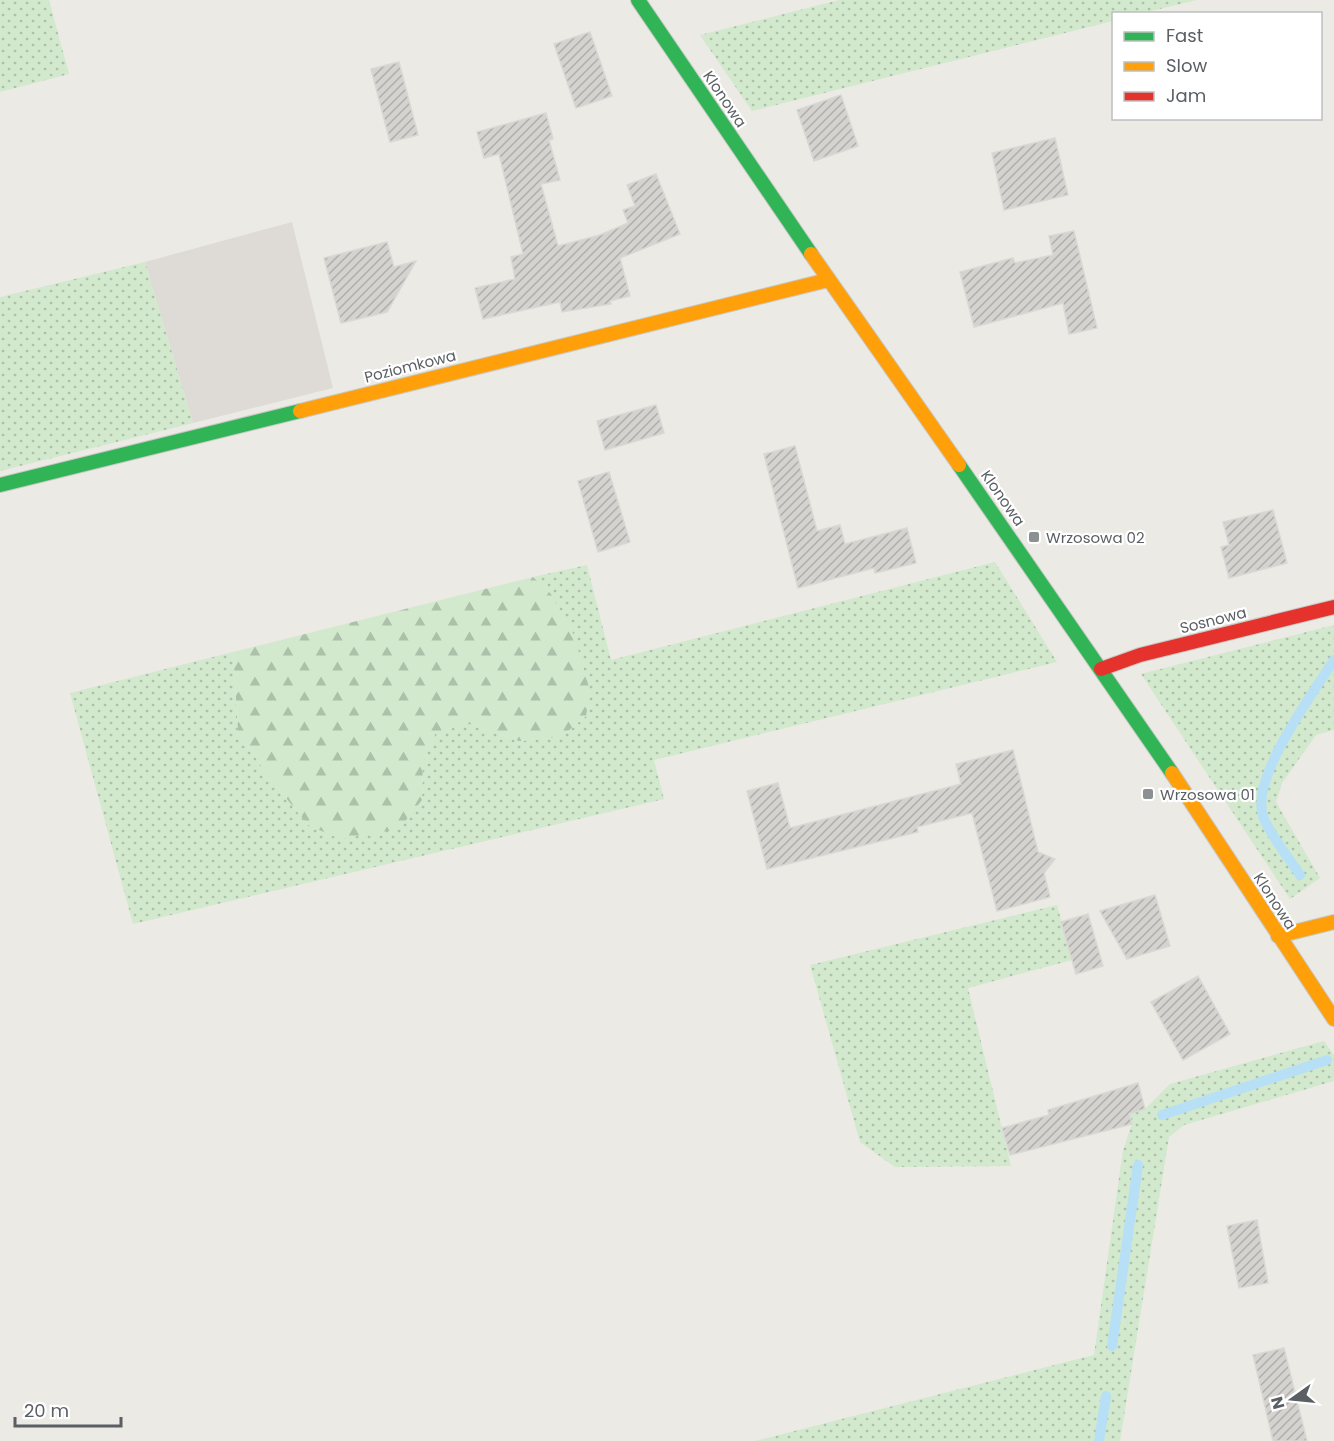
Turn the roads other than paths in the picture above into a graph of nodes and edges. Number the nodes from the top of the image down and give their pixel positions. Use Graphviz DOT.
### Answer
graph roads {
  1 [pos="638,0"];
  2 [pos="828,280"];
  3 [pos="0,485"];
  4 [pos="1334,607"];
  5 [pos="1101,669"];
  6 [pos="1334,922"];
  7 [pos="1278,936"];
  8 [pos="1334,1019"];
  1 -- 2 [label="street, Klonowa"];
  2 -- 3 [label="street, Poziomkowa"];
  2 -- 5 [label="street, Klonowa"];
  4 -- 5 [label="street, Sosnowa"];
  5 -- 7 [label="street, Klonowa"];
  6 -- 7 [label="street"];
  7 -- 8 [label="street, Klonowa"];
}
